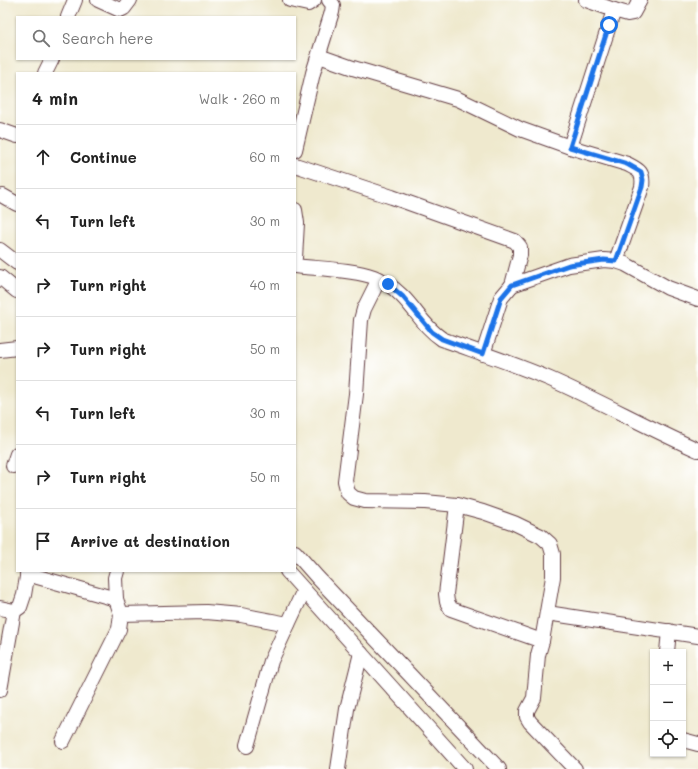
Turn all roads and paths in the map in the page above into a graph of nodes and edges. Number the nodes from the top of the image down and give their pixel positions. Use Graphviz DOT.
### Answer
graph roads {
  1 [pos="75,0"];
  2 [pos="98,0"];
  3 [pos="130,0"];
  4 [pos="290,0"];
  5 [pos="314,0"];
  6 [pos="329,0"];
  7 [pos="586,0"];
  8 [pos="640,0"];
  9 [pos="614,10"];
  10 [pos="68,16"];
  11 [pos="319,56"];
  12 [pos="52,60"];
  13 [pos="46,72"];
  14 [pos="0,130"];
  15 [pos="16,136"];
  16 [pos="296,146"];
  17 [pos="570,147"];
  18 [pos="296,165"];
  19 [pos="3,196"];
  20 [pos="16,203"];
  21 [pos="296,217"];
  22 [pos="296,241"];
  23 [pos="0,250"];
  24 [pos="616,261"];
  25 [pos="16,262"];
  26 [pos="296,266"];
  27 [pos="0,278"];
  28 [pos="379,280"];
  29 [pos="512,285"];
  30 [pos="16,291"];
  31 [pos="698,299"];
  32 [pos="16,348"];
  33 [pos="0,350"];
  34 [pos="483,354"];
  35 [pos="698,450"];
  36 [pos="457,505"];
  37 [pos="296,553"];
  38 [pos="28,572"];
  39 [pos="117,572"];
  40 [pos="288,572"];
  41 [pos="304,590"];
  42 [pos="116,599"];
  43 [pos="0,608"];
  44 [pos="14,610"];
  45 [pos="547,613"];
  46 [pos="121,614"];
  47 [pos="288,624"];
  48 [pos="669,631"];
  49 [pos="698,636"];
  50 [pos="542,641"];
  51 [pos="667,649"];
  52 [pos="361,653"];
  53 [pos="0,690"];
  54 [pos="63,741"];
  55 [pos="686,741"];
  56 [pos="698,744"];
  57 [pos="247,746"];
  58 [pos="338,769"];
  59 [pos="465,769"];
  60 [pos="499,769"];
  61 [pos="575,769"];
  1 -- 10 [label="street"];
  2 -- 3 [label="street"];
  4 -- 5 [label="street"];
  6 -- 11 [label="street"];
  7 -- 9 [label="street"];
  8 -- 9 [label="street"];
  9 -- 17 [label="street"];
  11 -- 16 [label="street"];
  11 -- 17 [label="street"];
  12 -- 13 [label="street"];
  14 -- 15 [label="street"];
  17 -- 24 [label="street"];
  18 -- 29 [label="street"];
  19 -- 20 [label="street"];
  21 -- 22 [label="street"];
  23 -- 25 [label="street"];
  24 -- 29 [label="street"];
  24 -- 31 [label="street"];
  26 -- 28 [label="street"];
  27 -- 30 [label="street"];
  28 -- 34 [label="street"];
  28 -- 36 [label="street"];
  29 -- 34 [label="street"];
  32 -- 33 [label="street"];
  34 -- 35 [label="street"];
  36 -- 45 [label="street"];
  36 -- 50 [label="street"];
  37 -- 60 [label="street"];
  38 -- 42 [label="street"];
  38 -- 44 [label="street"];
  39 -- 42 [label="street"];
  40 -- 41 [label="street"];
  41 -- 47 [label="street"];
  41 -- 52 [label="street"];
  42 -- 46 [label="street"];
  43 -- 44 [label="street"];
  44 -- 53 [label="street"];
  45 -- 48 [label="street"];
  45 -- 50 [label="street"];
  46 -- 47 [label="street"];
  46 -- 54 [label="street"];
  47 -- 57 [label="street"];
  48 -- 49 [label="street"];
  48 -- 51 [label="street"];
  50 -- 61 [label="street"];
  52 -- 58 [label="street"];
  52 -- 59 [label="street"];
  55 -- 56 [label="street"];
}
